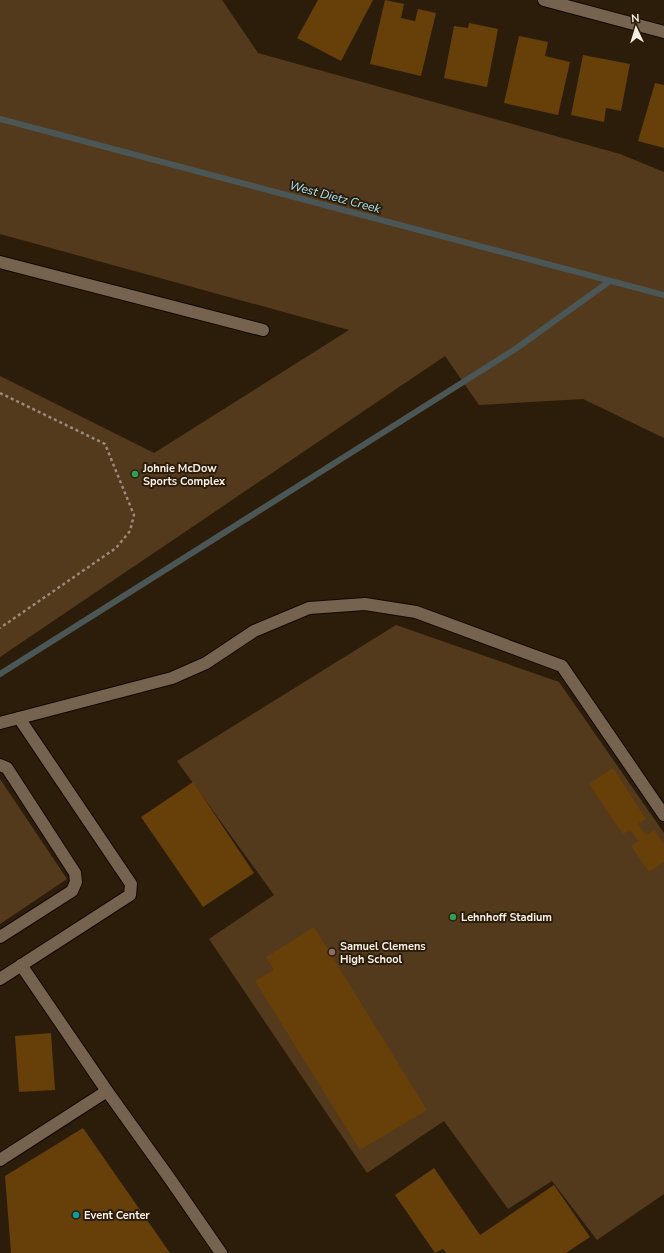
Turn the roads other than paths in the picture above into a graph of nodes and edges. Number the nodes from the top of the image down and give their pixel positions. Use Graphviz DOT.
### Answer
graph roads {
  1 [pos="544,0"];
  2 [pos="664,32"];
  3 [pos="0,262"];
  4 [pos="263,330"];
  5 [pos="19,718"];
  6 [pos="0,723"];
  7 [pos="0,766"];
  8 [pos="664,815"];
  9 [pos="0,937"];
  10 [pos="21,966"];
  11 [pos="0,979"];
  12 [pos="107,1091"];
  13 [pos="0,1160"];
  14 [pos="221,1253"];
  1 -- 2 [label="street"];
  3 -- 4 [label="street"];
  5 -- 6 [label="street"];
  5 -- 8 [label="street"];
  5 -- 10 [label="street"];
  7 -- 9 [label="street"];
  10 -- 11 [label="street"];
  10 -- 12 [label="street"];
  12 -- 13 [label="street"];
  12 -- 14 [label="street"];
}
